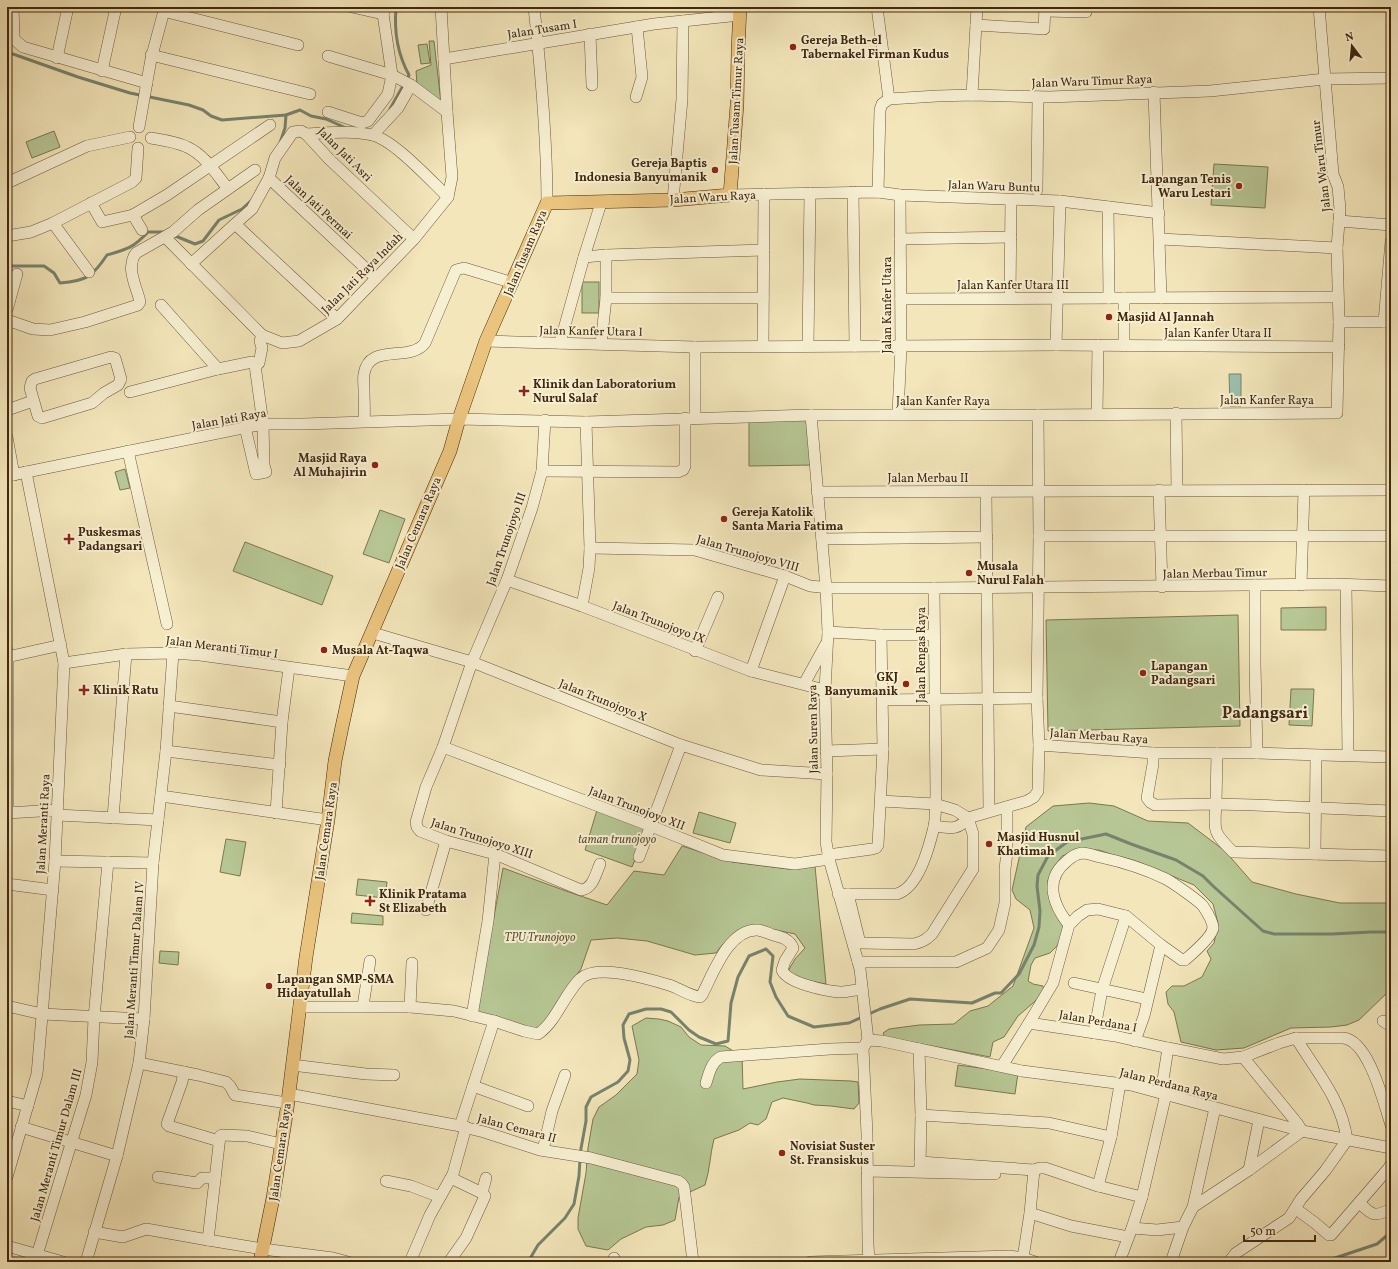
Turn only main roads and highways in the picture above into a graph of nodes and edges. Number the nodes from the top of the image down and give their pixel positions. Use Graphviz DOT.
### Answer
graph roads {
  1 [pos="740,11"];
  2 [pos="730,195"];
  3 [pos="547,203"];
  4 [pos="459,419"];
  5 [pos="262,1256"];
  1 -- 2 [label="main road, Jalan Tusam Timur Raya"];
  2 -- 3 [label="main road, Jalan Waru Raya"];
  3 -- 4 [label="main road, Jalan Tusam Raya"];
  4 -- 5 [label="main road, Jalan Cemara Raya"];
}
